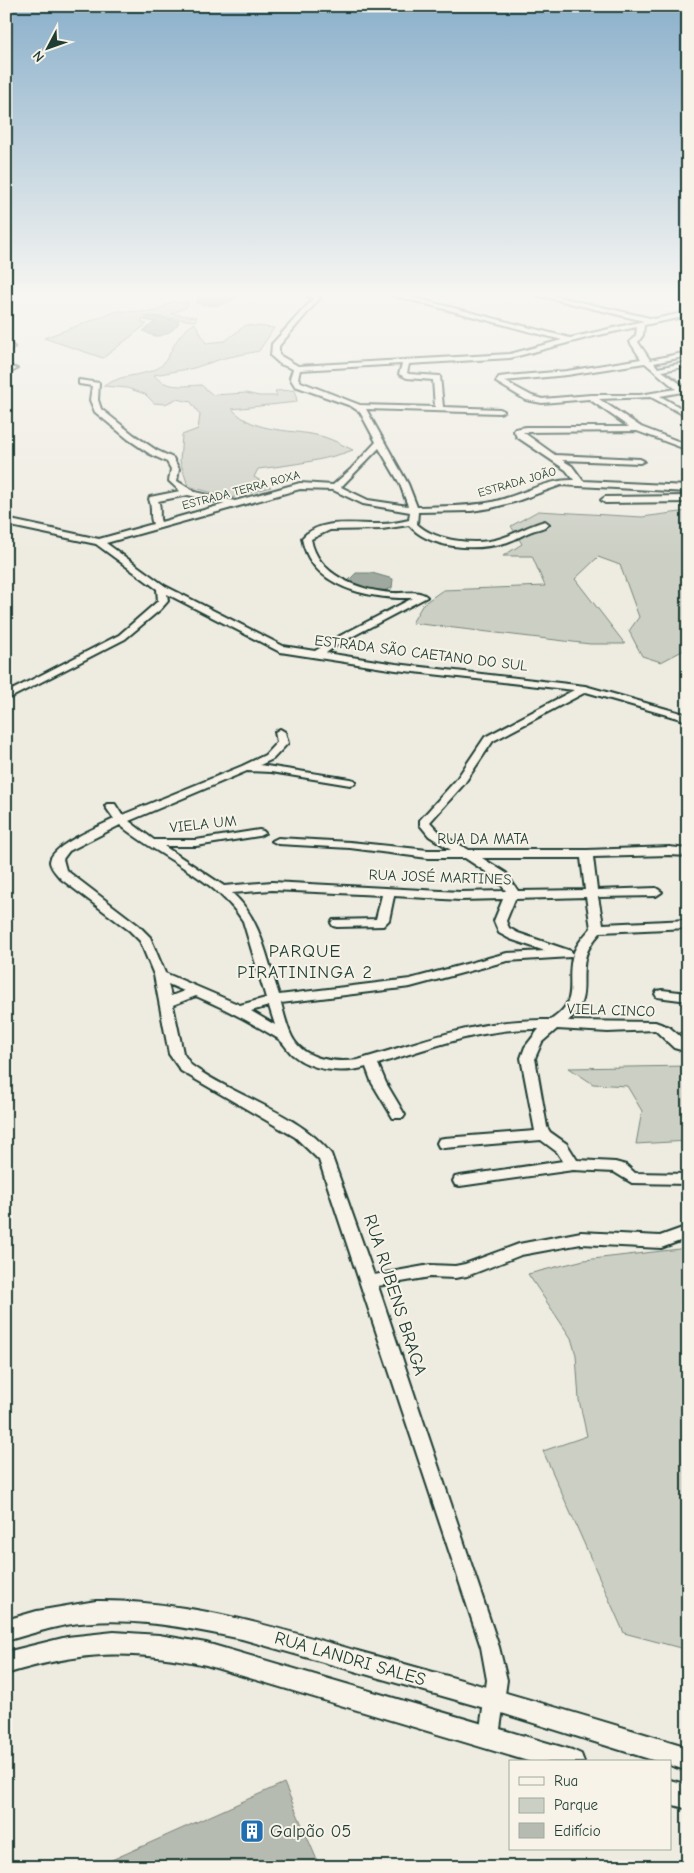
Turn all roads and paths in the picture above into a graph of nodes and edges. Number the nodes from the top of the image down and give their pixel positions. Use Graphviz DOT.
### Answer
graph roads {
  1 [pos="296,381"];
  2 [pos="437,381"];
  3 [pos="501,381"];
  4 [pos="672,381"];
  5 [pos="82,382"];
  6 [pos="685,391"];
  7 [pos="654,396"];
  8 [pos="591,397"];
  9 [pos="359,407"];
  10 [pos="439,410"];
  11 [pos="500,412"];
  12 [pos="688,416"];
  13 [pos="638,429"];
  14 [pos="381,441"];
  15 [pos="688,448"];
  16 [pos="554,457"];
  17 [pos="640,461"];
  18 [pos="580,482"];
  19 [pos="335,488"];
  20 [pos="688,488"];
  21 [pos="189,492"];
  22 [pos="688,499"];
  23 [pos="605,500"];
  24 [pos="235,504"];
  25 [pos="414,510"];
  26 [pos="6,522"];
  27 [pos="413,522"];
  28 [pos="545,524"];
  29 [pos="158,525"];
  30 [pos="378,527"];
  31 [pos="426,535"];
  32 [pos="99,542"];
  33 [pos="162,588"];
  34 [pos="316,655"];
  35 [pos="585,689"];
  36 [pos="6,697"];
  37 [pos="688,718"];
  38 [pos="280,732"];
  39 [pos="246,768"];
  40 [pos="350,782"];
  41 [pos="111,806"];
  42 [pos="121,820"];
  43 [pos="259,833"];
  44 [pos="278,841"];
  45 [pos="150,843"];
  46 [pos="464,854"];
  47 [pos="588,854"];
  48 [pos="688,854"];
  49 [pos="222,890"];
  50 [pos="656,892"];
  51 [pos="388,893"];
  52 [pos="591,893"];
  53 [pos="512,896"];
  54 [pos="337,923"];
  55 [pos="688,924"];
  56 [pos="597,928"];
  57 [pos="573,953"];
  58 [pos="160,975"];
  59 [pos="196,991"];
  60 [pos="662,994"];
  61 [pos="688,997"];
  62 [pos="274,1000"];
  63 [pos="166,1002"];
  64 [pos="239,1010"];
  65 [pos="554,1024"];
  66 [pos="285,1037"];
  67 [pos="688,1048"];
  68 [pos="371,1062"];
  69 [pos="398,1115"];
  70 [pos="544,1134"];
  71 [pos="444,1143"];
  72 [pos="573,1165"];
  73 [pos="688,1179"];
  74 [pos="460,1181"];
  75 [pos="688,1232"];
  76 [pos="369,1282"];
  77 [pos="6,1631"];
  78 [pos="6,1663"];
  79 [pos="495,1700"];
  80 [pos="489,1736"];
  81 [pos="688,1759"];
  82 [pos="566,1760"];
  83 [pos="672,1793"];
  84 [pos="688,1797"];
  1 -- 9 [label="street"];
  2 -- 10 [label="street"];
  3 -- 8 [label="street"];
  4 -- 6 [label="street"];
  5 -- 21 [label="street"];
  6 -- 7 [label="street"];
  7 -- 8 [label="street"];
  7 -- 12 [label="street"];
  8 -- 13 [label="street"];
  9 -- 10 [label="street"];
  9 -- 14 [label="street"];
  10 -- 11 [label="street"];
  13 -- 15 [label="street"];
  13 -- 16 [label="street"];
  14 -- 19 [label="street"];
  14 -- 25 [label="street"];
  16 -- 17 [label="street"];
  16 -- 18 [label="street"];
  18 -- 20 [label="street, ESTRADA JOÃO"];
  18 -- 25 [label="street, ESTRADA JOÃO"];
  19 -- 24 [label="street, ESTRADA TERRA ROXA"];
  19 -- 25 [label="street, ESTRADA TERRA ROXA"];
  21 -- 24 [label="street"];
  21 -- 29 [label="street"];
  22 -- 23 [label="street"];
  24 -- 29 [label="street, ESTRADA TERRA ROXA"];
  25 -- 27 [label="street"];
  26 -- 32 [label="street"];
  27 -- 30 [label="street"];
  27 -- 31 [label="street"];
  28 -- 31 [label="street"];
  29 -- 32 [label="street, ESTRADA TERRA ROXA"];
  30 -- 31 [label="street"];
  30 -- 34 [label="street"];
  32 -- 33 [label="street"];
  33 -- 34 [label="street, ESTRADA SÃO CAETANO DO SUL"];
  33 -- 36 [label="street"];
  34 -- 35 [label="street, ESTRADA SÃO CAETANO DO SUL"];
  35 -- 37 [label="street, ESTRADA SÃO CAETANO DO SUL"];
  35 -- 46 [label="street"];
  38 -- 39 [label="street"];
  39 -- 40 [label="street"];
  39 -- 42 [label="street"];
  41 -- 42 [label="street"];
  42 -- 45 [label="street"];
  42 -- 58 [label="street, RUA RUBENS BRAGA"];
  43 -- 45 [label="street, VIELA UM"];
  44 -- 46 [label="street, RUA DA MATA"];
  45 -- 49 [label="street"];
  46 -- 47 [label="street, RUA DA MATA"];
  46 -- 53 [label="street"];
  47 -- 48 [label="street, RUA DA MATA"];
  47 -- 52 [label="street"];
  49 -- 51 [label="street, RUA JOSÉ MARTINES"];
  49 -- 62 [label="street"];
  50 -- 52 [label="street, RUA JOSÉ MARTINES"];
  51 -- 53 [label="street, RUA JOSÉ MARTINES"];
  51 -- 54 [label="street"];
  52 -- 53 [label="street, RUA JOSÉ MARTINES"];
  52 -- 56 [label="street"];
  53 -- 57 [label="street"];
  55 -- 56 [label="street"];
  56 -- 57 [label="street"];
  57 -- 62 [label="street"];
  57 -- 65 [label="street"];
  58 -- 59 [label="street"];
  58 -- 63 [label="street, RUA RUBENS BRAGA"];
  59 -- 63 [label="street"];
  59 -- 64 [label="street"];
  60 -- 61 [label="street"];
  62 -- 64 [label="street"];
  62 -- 66 [label="street"];
  63 -- 76 [label="street, RUA RUBENS BRAGA"];
  64 -- 66 [label="street"];
  65 -- 67 [label="street, VIELA CINCO"];
  65 -- 68 [label="street, VIELA CINCO"];
  65 -- 70 [label="street"];
  66 -- 68 [label="street, VIELA CINCO"];
  68 -- 69 [label="street"];
  70 -- 71 [label="street"];
  70 -- 72 [label="street"];
  72 -- 73 [label="street"];
  72 -- 74 [label="street"];
  75 -- 76 [label="street"];
  76 -- 79 [label="street, RUA RUBENS BRAGA"];
  77 -- 79 [label="street, RUA LANDRI SALES"];
  78 -- 80 [label="street"];
  79 -- 80 [label="street, RUA RUBENS BRAGA"];
  79 -- 81 [label="street, RUA LANDRI SALES"];
  80 -- 82 [label="street"];
  83 -- 84 [label="street"];
}
